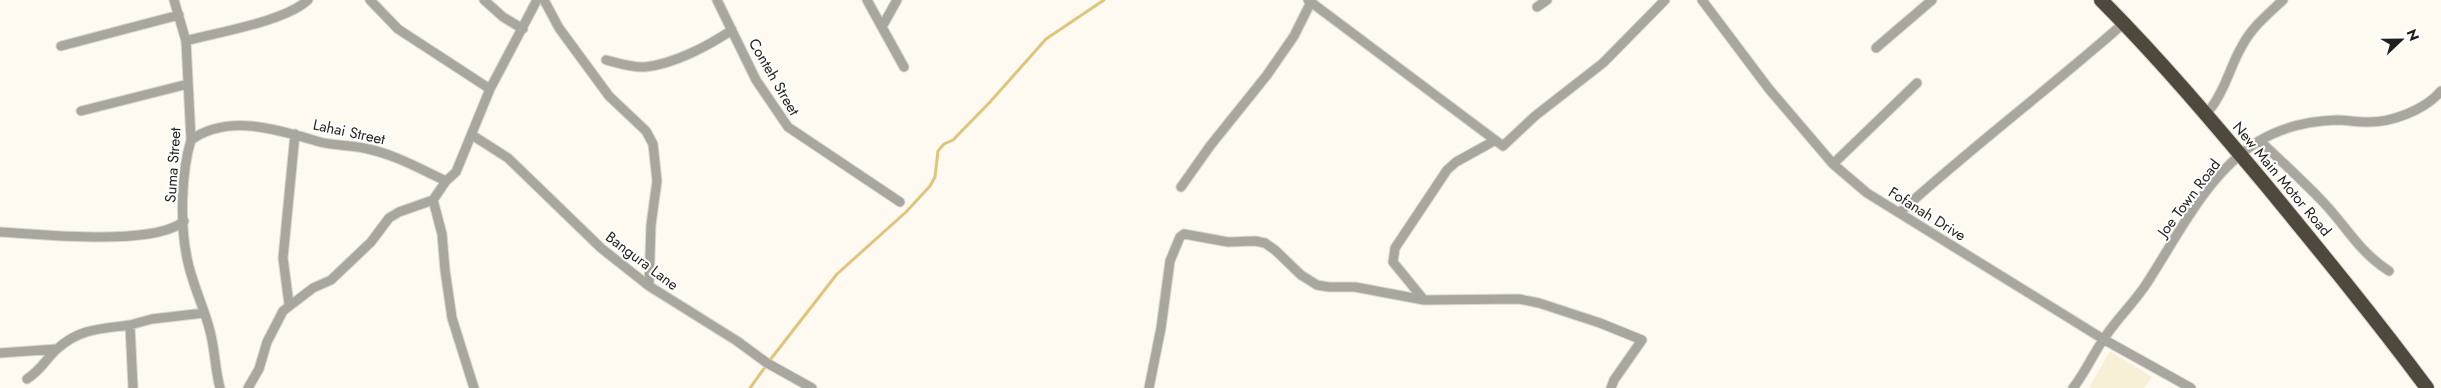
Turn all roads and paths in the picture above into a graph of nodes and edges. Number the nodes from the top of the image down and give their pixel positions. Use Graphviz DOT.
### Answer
graph roads {
  1 [pos="174,0"];
  2 [pos="308,0"];
  3 [pos="370,0"];
  4 [pos="484,0"];
  5 [pos="537,0"];
  6 [pos="544,0"];
  7 [pos="717,0"];
  8 [pos="867,0"];
  9 [pos="897,0"];
  10 [pos="1547,0"];
  11 [pos="1665,0"];
  12 [pos="1702,0"];
  13 [pos="1932,0"];
  14 [pos="2101,0"];
  15 [pos="2114,0"];
  16 [pos="2283,0"];
  17 [pos="1309,1"];
  18 [pos="1537,7"];
  19 [pos="179,15"];
  20 [pos="2124,23"];
  21 [pos="883,25"];
  22 [pos="523,29"];
  23 [pos="732,30"];
  24 [pos="186,41"];
  25 [pos="61,46"];
  26 [pos="1876,48"];
  27 [pos="606,60"];
  28 [pos="904,67"];
  29 [pos="1917,83"];
  30 [pos="188,84"];
  31 [pos="490,89"];
  32 [pos="2441,91"];
  33 [pos="2437,101"];
  34 [pos="2211,108"];
  35 [pos="81,110"];
  36 [pos="295,134"];
  37 [pos="472,134"];
  38 [pos="191,140"];
  39 [pos="1494,141"];
  40 [pos="2260,141"];
  41 [pos="2244,152"];
  42 [pos="1833,164"];
  43 [pos="446,181"];
  44 [pos="1181,186"];
  45 [pos="433,200"];
  46 [pos="900,202"];
  47 [pos="1899,213"];
  48 [pos="184,220"];
  49 [pos="0,232"];
  50 [pos="2389,271"];
  51 [pos="648,286"];
  52 [pos="1424,300"];
  53 [pos="289,304"];
  54 [pos="204,313"];
  55 [pos="130,326"];
  56 [pos="2103,339"];
  57 [pos="57,349"];
  58 [pos="0,353"];
  59 [pos="27,379"];
  60 [pos="133,388"];
  61 [pos="220,388"];
  62 [pos="248,388"];
  63 [pos="474,388"];
  64 [pos="812,388"];
  65 [pos="1149,388"];
  66 [pos="1611,388"];
  67 [pos="2073,388"];
  68 [pos="2191,388"];
  69 [pos="2427,388"];
  70 [pos="2438,388"];
  1 -- 19 [label="street, Suma Street"];
  2 -- 24 [label="street"];
  3 -- 31 [label="street"];
  4 -- 22 [label="street"];
  5 -- 22 [label="street"];
  6 -- 51 [label="street"];
  7 -- 23 [label="street, Conteh Street"];
  8 -- 21 [label="street"];
  9 -- 21 [label="street"];
  10 -- 18 [label="street"];
  11 -- 39 [label="street"];
  12 -- 42 [label="street, Fofanah Drive"];
  13 -- 26 [label="street"];
  14 -- 20 [label="highway, New Main Motor Road"];
  15 -- 34 [label="highway, New Main Motor Road"];
  16 -- 34 [label="street"];
  17 -- 39 [label="street"];
  17 -- 44 [label="street"];
  19 -- 24 [label="street, Suma Street"];
  19 -- 25 [label="street"];
  20 -- 41 [label="highway, New Main Motor Road"];
  20 -- 47 [label="street"];
  21 -- 28 [label="street"];
  22 -- 31 [label="street"];
  23 -- 27 [label="street"];
  23 -- 46 [label="street, Conteh Street"];
  24 -- 30 [label="street, Suma Street"];
  29 -- 42 [label="street"];
  30 -- 35 [label="street"];
  30 -- 38 [label="street, Suma Street"];
  31 -- 37 [label="street"];
  32 -- 33 [label="street, Joe Town Road"];
  33 -- 40 [label="street, Joe Town Road"];
  34 -- 41 [label="highway, New Main Motor Road"];
  36 -- 38 [label="street, Lahai Street"];
  36 -- 43 [label="street, Lahai Street"];
  36 -- 53 [label="street"];
  37 -- 43 [label="street"];
  37 -- 51 [label="street, Bangura Lane"];
  38 -- 48 [label="street, Suma Street"];
  39 -- 52 [label="street"];
  40 -- 41 [label="street, Joe Town Road"];
  40 -- 50 [label="street"];
  41 -- 56 [label="street, Joe Town Road"];
  41 -- 69 [label="highway, New Main Motor Road"];
  41 -- 70 [label="highway, New Main Motor Road"];
  42 -- 47 [label="street, Fofanah Drive"];
  43 -- 45 [label="street"];
  45 -- 53 [label="street"];
  45 -- 63 [label="street"];
  47 -- 56 [label="street, Fofanah Drive"];
  48 -- 49 [label="street"];
  48 -- 54 [label="street, Suma Street"];
  51 -- 64 [label="street, Bangura Lane"];
  52 -- 65 [label="street"];
  52 -- 66 [label="street"];
  53 -- 62 [label="street"];
  54 -- 55 [label="street"];
  54 -- 61 [label="street, Suma Street"];
  55 -- 57 [label="street"];
  55 -- 60 [label="street"];
  56 -- 67 [label="street, Joe Town Road"];
  56 -- 68 [label="street, Fofanah Drive"];
  57 -- 58 [label="street"];
  57 -- 59 [label="street"];
}
